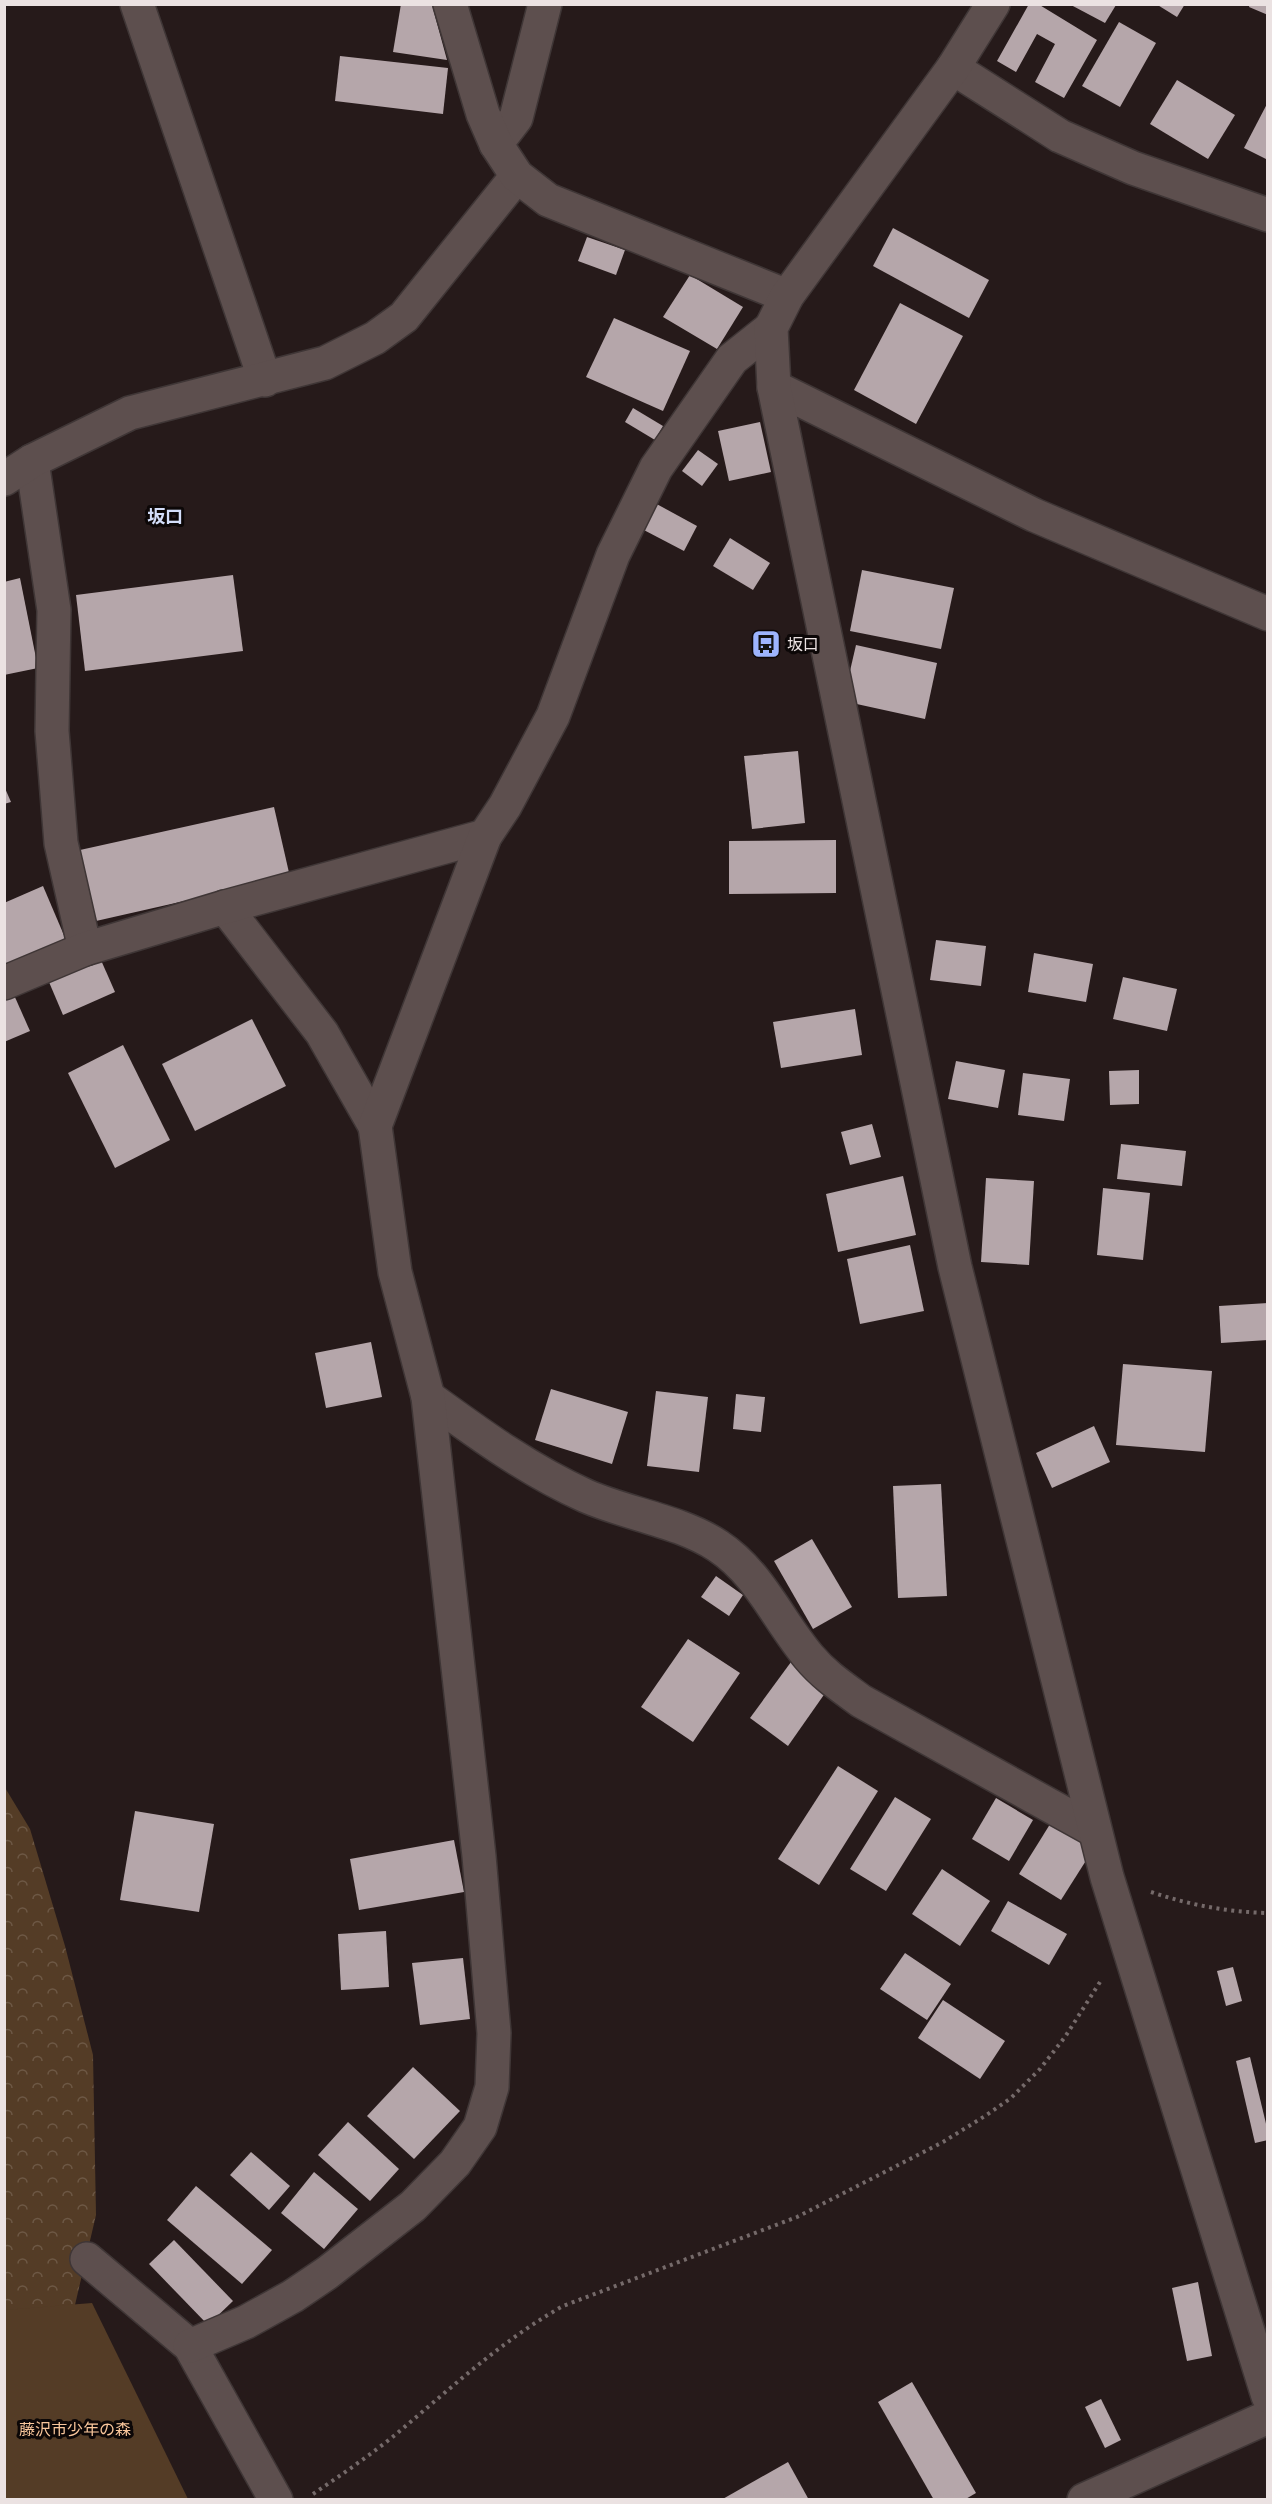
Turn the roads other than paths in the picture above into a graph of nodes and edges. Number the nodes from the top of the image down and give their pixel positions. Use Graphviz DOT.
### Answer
graph roads {
  1 [pos="137,4"];
  2 [pos="450,4"];
  3 [pos="545,4"];
  4 [pos="993,4"];
  5 [pos="953,68"];
  6 [pos="496,144"];
  7 [pos="517,177"];
  8 [pos="1268,214"];
  9 [pos="787,296"];
  10 [pos="771,328"];
  11 [pos="266,380"];
  12 [pos="774,387"];
  13 [pos="32,460"];
  14 [pos="4,479"];
  15 [pos="1268,614"];
  16 [pos="485,836"];
  17 [pos="225,907"];
  18 [pos="85,949"];
  19 [pos="4,983"];
  20 [pos="375,1126"];
  21 [pos="428,1397"];
  22 [pos="1094,1830"];
  23 [pos="87,2259"];
  24 [pos="190,2346"];
  25 [pos="1268,2396"];
  26 [pos="1268,2417"];
  27 [pos="276,2499"];
  28 [pos="1084,2499"];
  1 -- 11 [label="street"];
  2 -- 6 [label="street"];
  3 -- 6 [label="street"];
  4 -- 5 [label="street"];
  5 -- 8 [label="street"];
  5 -- 9 [label="street"];
  6 -- 7 [label="street"];
  7 -- 9 [label="street"];
  7 -- 11 [label="street"];
  9 -- 10 [label="street"];
  10 -- 12 [label="street"];
  10 -- 16 [label="street"];
  11 -- 13 [label="street"];
  12 -- 15 [label="street"];
  12 -- 22 [label="street"];
  13 -- 14 [label="street"];
  13 -- 18 [label="street"];
  16 -- 17 [label="street"];
  16 -- 20 [label="street"];
  17 -- 18 [label="street"];
  17 -- 20 [label="street"];
  18 -- 19 [label="street"];
  20 -- 21 [label="street"];
  21 -- 22 [label="street"];
  21 -- 24 [label="street"];
  22 -- 25 [label="street"];
  23 -- 24 [label="street"];
  24 -- 27 [label="street"];
  26 -- 28 [label="street"];
}
